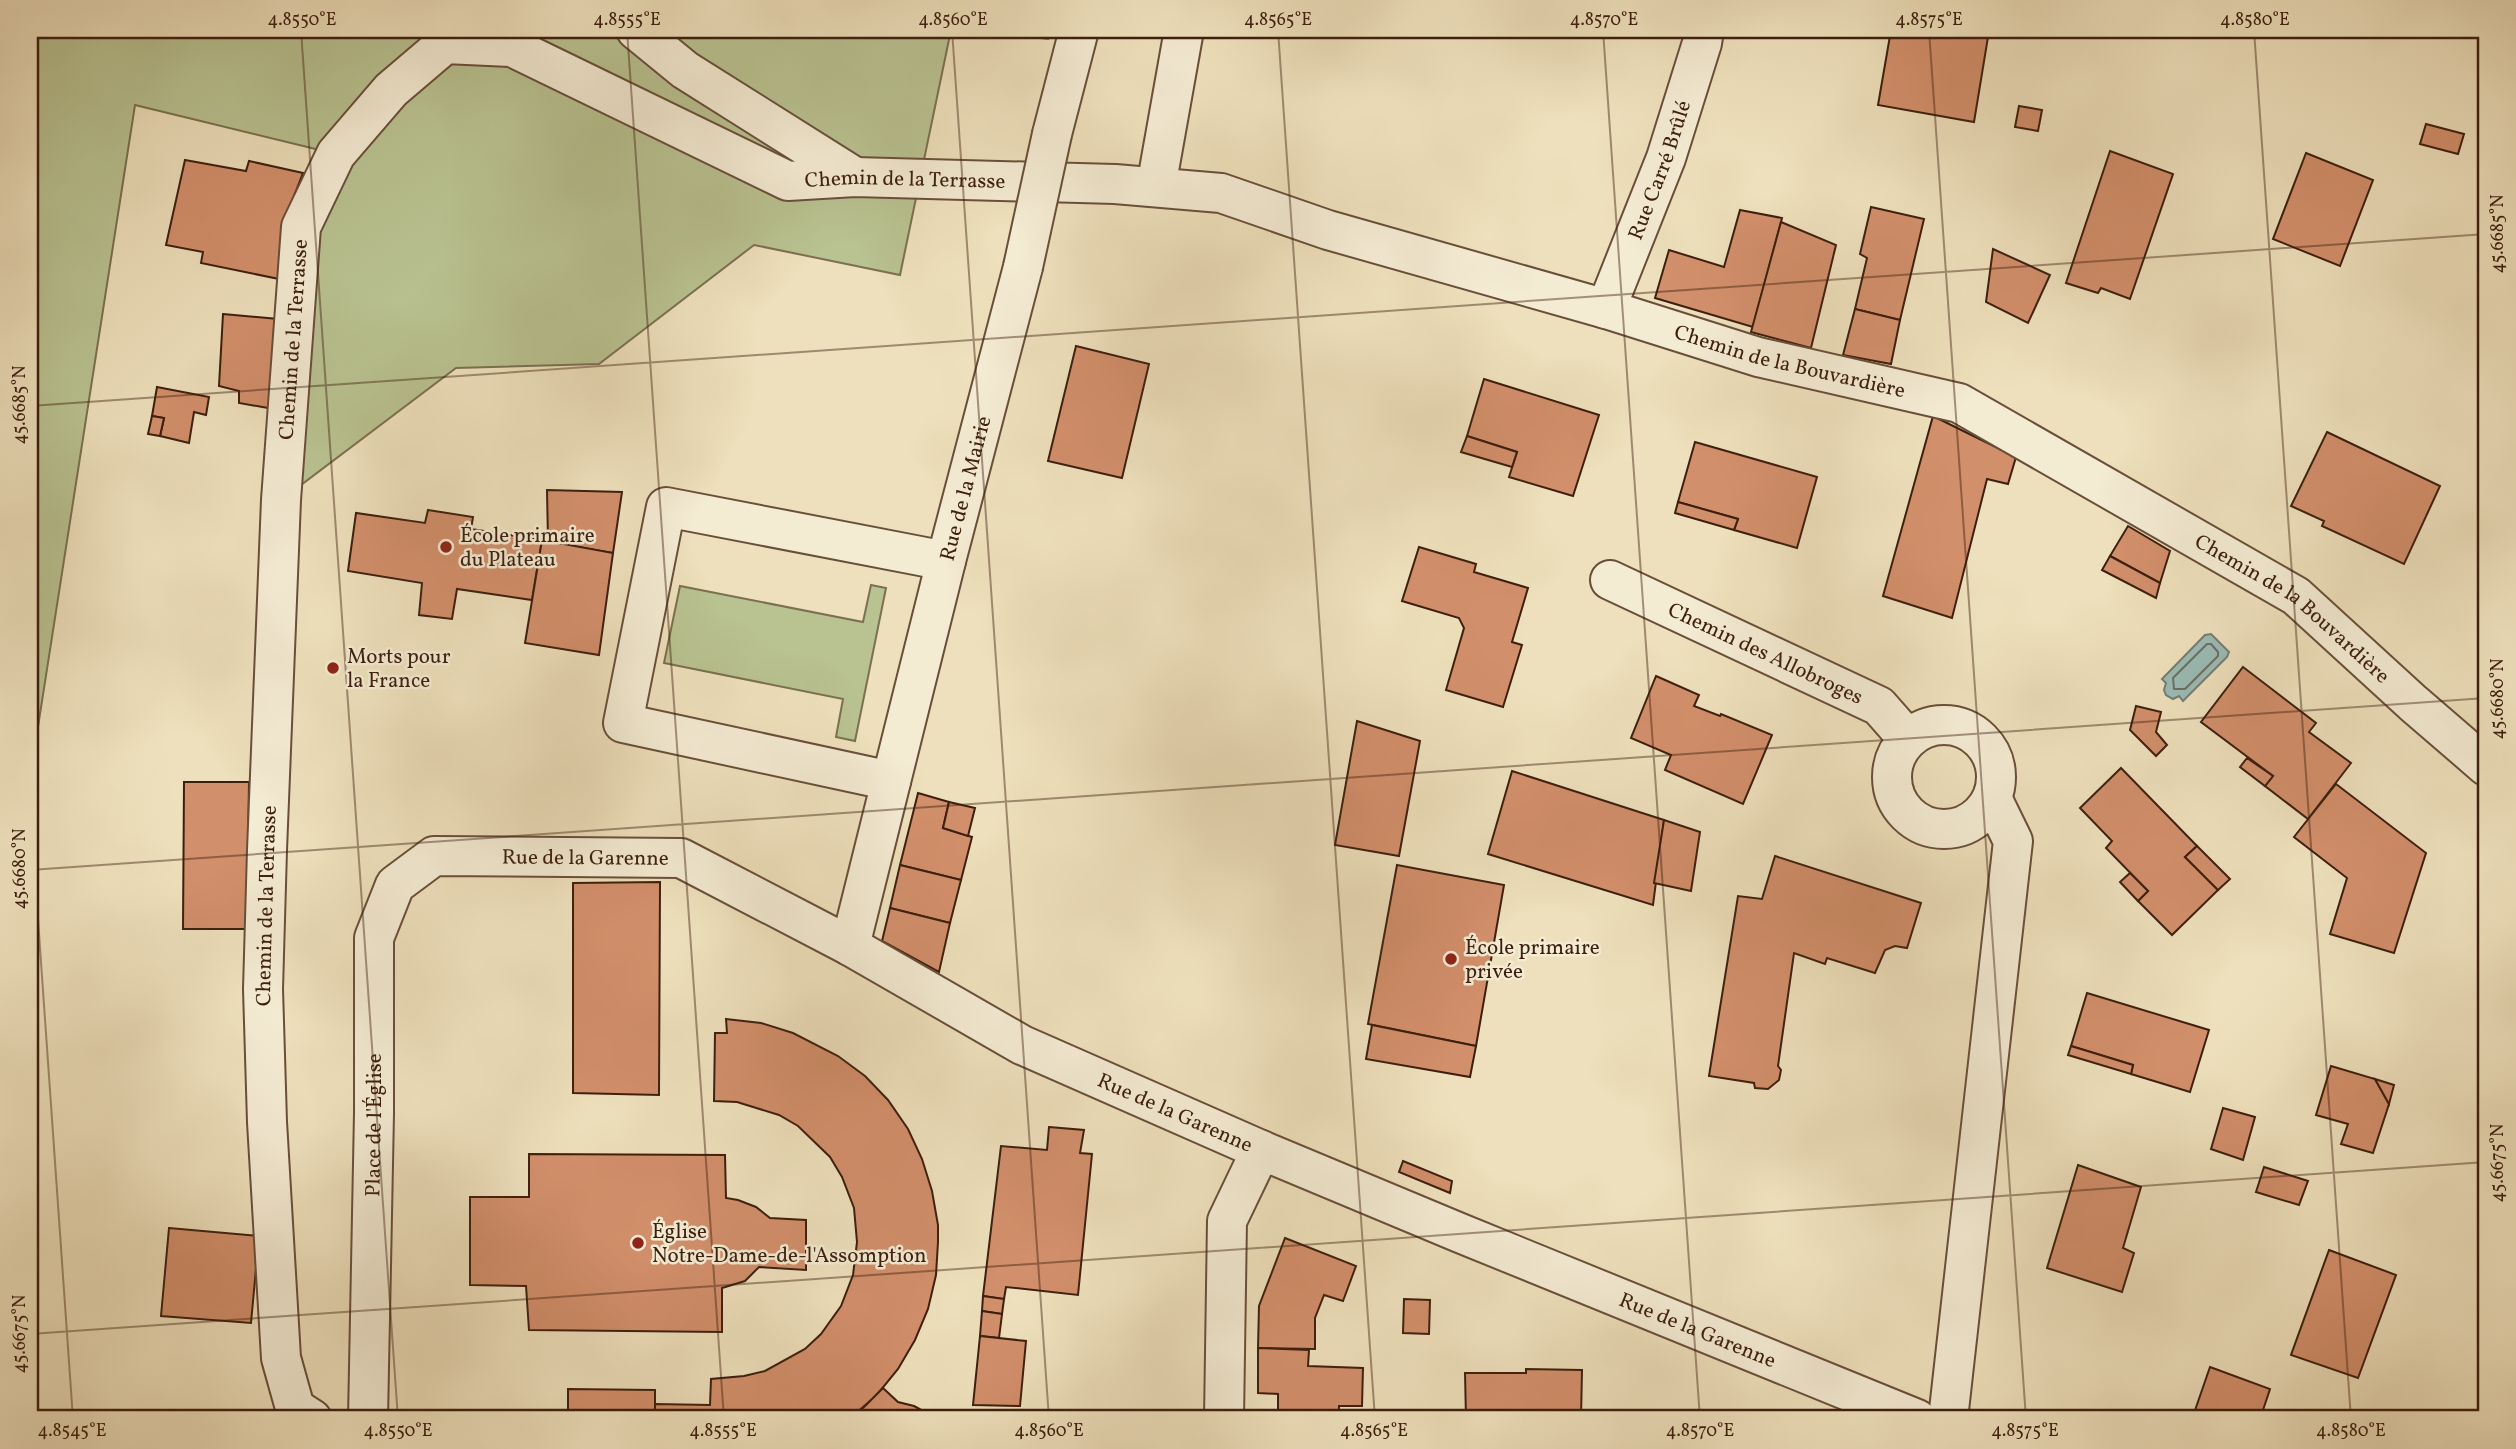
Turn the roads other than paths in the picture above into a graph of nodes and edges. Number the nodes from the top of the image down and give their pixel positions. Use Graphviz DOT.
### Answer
graph roads {
  1 [pos="636,30"];
  2 [pos="1079,30"];
  3 [pos="1184,30"];
  4 [pos="1704,30"];
  5 [pos="855,177"];
  6 [pos="1156,187"];
  7 [pos="1606,309"];
  8 [pos="946,561"];
  9 [pos="1610,580"];
  10 [pos="1908,740"];
  11 [pos="2486,766"];
  12 [pos="891,781"];
  13 [pos="1992,798"];
  14 [pos="434,856"];
  15 [pos="850,946"];
  16 [pos="1261,1150"];
  17 [pos="312,1419"];
  18 [pos="368,1419"];
  19 [pos="1224,1419"];
  20 [pos="1917,1419"];
  21 [pos="1948,1419"];
  1 -- 5 [label="street"];
  2 -- 8 [label="street, Rue de la Mairie, bridge"];
  3 -- 6 [label="street"];
  4 -- 7 [label="street, Rue Carré Brûlé"];
  5 -- 6 [label="street, Chemin de la Terrasse"];
  5 -- 17 [label="street, Chemin de la Terrasse"];
  6 -- 7 [label="street, Chemin de la Bouvardière"];
  7 -- 11 [label="street, Chemin de la Bouvardière"];
  8 -- 12 [label="street, Rue de la Mairie"];
  8 -- 12 [label="street"];
  9 -- 10 [label="street, Chemin des Allobroges"];
  10 -- 13 [label="street"];
  10 -- 13 [label="street"];
  12 -- 15 [label="street, Rue de la Mairie"];
  13 -- 21 [label="street"];
  14 -- 15 [label="street, Rue de la Garenne"];
  14 -- 18 [label="street, Place de l'Église"];
  15 -- 16 [label="street, Rue de la Garenne"];
  16 -- 19 [label="street"];
  16 -- 20 [label="street, Rue de la Garenne"];
}
